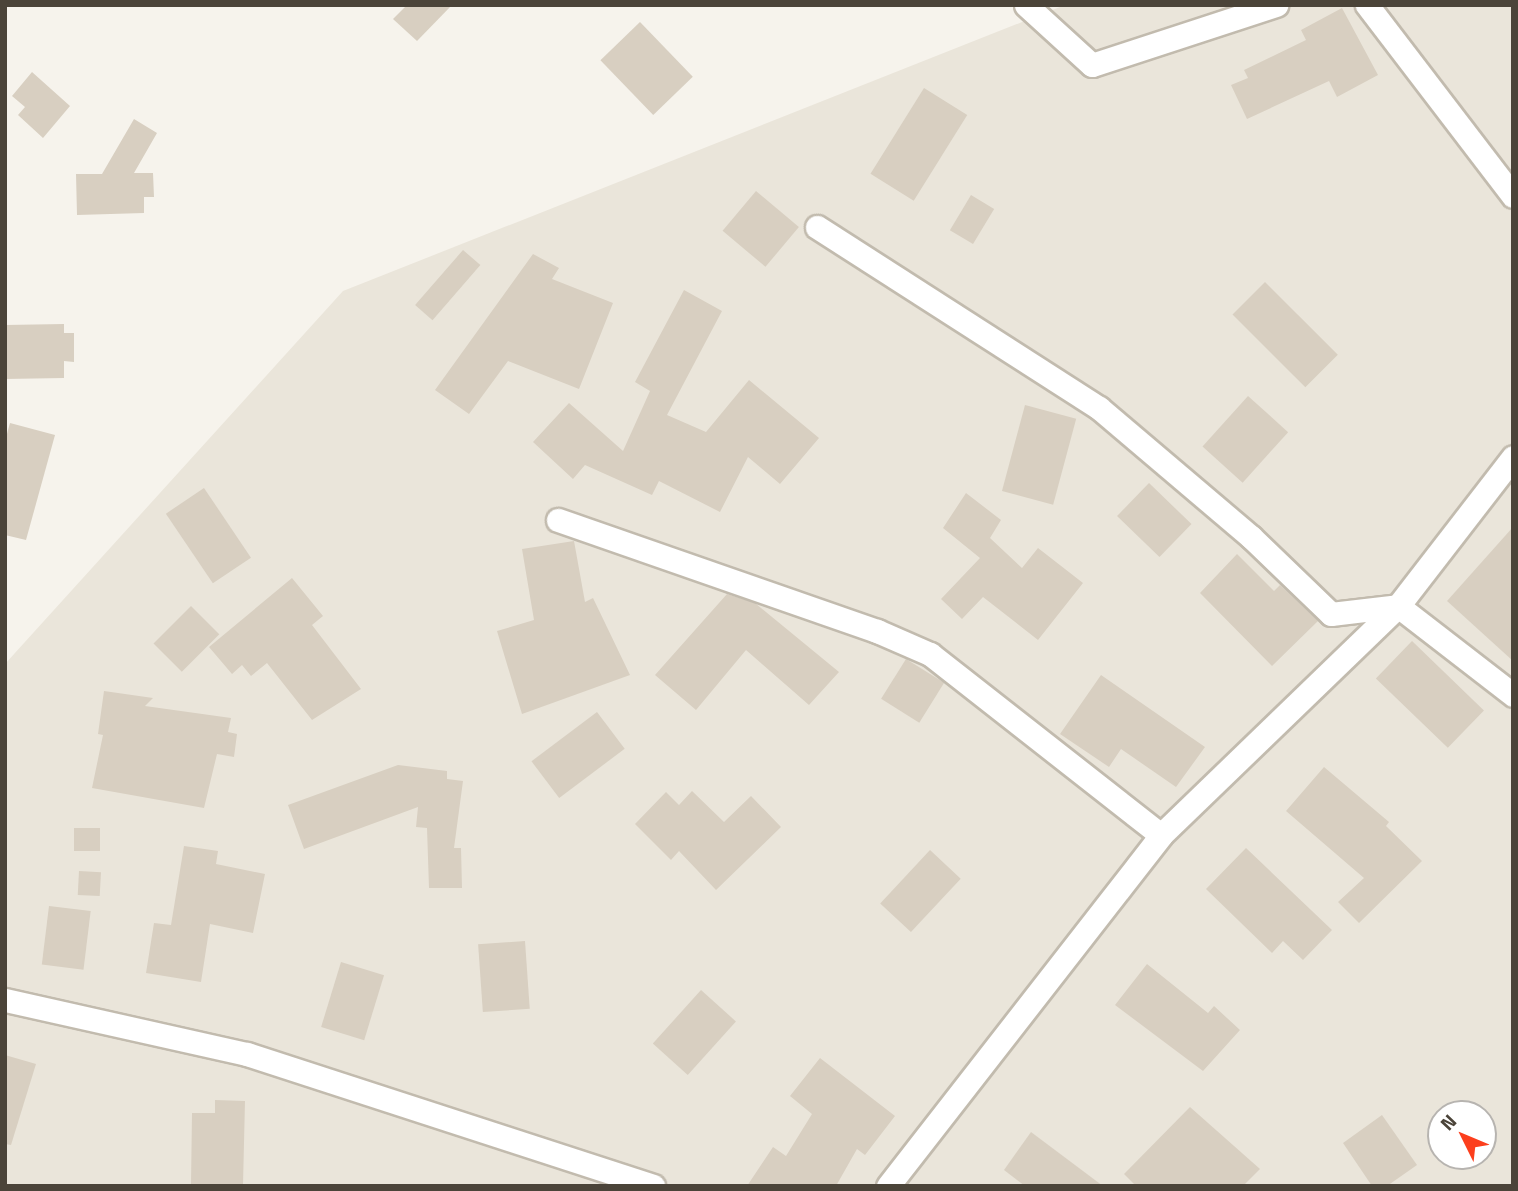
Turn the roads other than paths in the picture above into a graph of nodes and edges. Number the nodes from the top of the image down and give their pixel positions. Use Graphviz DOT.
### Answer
graph roads {
  1 [pos="1026,5"];
  2 [pos="1276,5"];
  3 [pos="1367,5"];
  4 [pos="1513,196"];
  5 [pos="817,227"];
  6 [pos="1513,457"];
  7 [pos="558,520"];
  8 [pos="1398,606"];
  9 [pos="1513,695"];
  10 [pos="1161,835"];
  11 [pos="5,1000"];
  12 [pos="653,1186"];
  13 [pos="888,1186"];
  1 -- 2 [label="street"];
  3 -- 4 [label="street"];
  5 -- 8 [label="street"];
  6 -- 8 [label="street"];
  7 -- 10 [label="street"];
  8 -- 9 [label="street"];
  8 -- 10 [label="street"];
  10 -- 13 [label="street"];
  11 -- 12 [label="street"];
}
